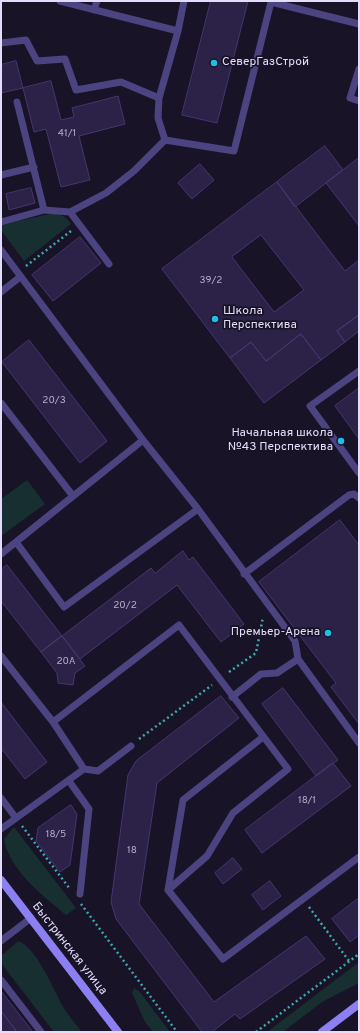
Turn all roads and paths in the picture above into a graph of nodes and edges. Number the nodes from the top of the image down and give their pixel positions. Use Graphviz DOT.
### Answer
graph roads {
  1 [pos="60,1"];
  2 [pos="97,1"];
  3 [pos="184,1"];
  4 [pos="94,10"];
  5 [pos="359,24"];
  6 [pos="178,31"];
  7 [pos="1,43"];
  8 [pos="359,69"];
  9 [pos="159,98"];
  10 [pos="359,101"];
  11 [pos="17,102"];
  12 [pos="165,140"];
  13 [pos="34,167"];
  14 [pos="1,175"];
  15 [pos="44,210"];
  16 [pos="70,212"];
  17 [pos="1,222"];
  18 [pos="79,224"];
  19 [pos="1,250"];
  20 [pos="108,264"];
  21 [pos="19,275"];
  22 [pos="1,292"];
  23 [pos="359,371"];
  24 [pos="1,403"];
  25 [pos="143,440"];
  26 [pos="359,473"];
  27 [pos="359,489"];
  28 [pos="73,496"];
  29 [pos="359,497"];
  30 [pos="198,509"];
  31 [pos="16,542"];
  32 [pos="1,554"];
  33 [pos="244,574"];
  34 [pos="1,656"];
  35 [pos="298,659"];
  36 [pos="232,697"];
  37 [pos="53,722"];
  38 [pos="263,738"];
  39 [pos="359,743"];
  40 [pos="131,746"];
  41 [pos="84,769"];
  42 [pos="69,781"];
  43 [pos="1,798"];
  44 [pos="16,818"];
  45 [pos="1,829"];
  46 [pos="359,858"];
  47 [pos="1,880"];
  48 [pos="168,890"];
  49 [pos="78,897"];
  50 [pos="303,899"];
  51 [pos="30,918"];
  52 [pos="1,941"];
  53 [pos="359,954"];
  54 [pos="349,961"];
  55 [pos="1,980"];
  56 [pos="359,1004"];
  57 [pos="41,1032"];
  58 [pos="118,1032"];
  59 [pos="177,1032"];
  60 [pos="256,1032"];
  61 [pos="322,1032"];
  1 -- 4 [label="lane"];
  2 -- 4 [label="lane"];
  3 -- 6 [label="lane"];
  4 -- 6 [label="lane"];
  5 -- 12 [label="lane"];
  6 -- 9 [label="lane"];
  7 -- 9 [label="lane"];
  8 -- 10 [label="lane"];
  9 -- 12 [label="lane"];
  11 -- 13 [label="lane"];
  12 -- 16 [label="lane"];
  13 -- 14 [label="lane"];
  13 -- 15 [label="lane"];
  15 -- 16 [label="lane"];
  15 -- 17 [label="lane"];
  16 -- 18 [label="lane"];
  18 -- 20 [label="lane"];
  18 -- 21 [label="path"];
  19 -- 21 [label="lane"];
  21 -- 22 [label="lane"];
  21 -- 25 [label="lane"];
  23 -- 26 [label="lane"];
  24 -- 28 [label="lane"];
  25 -- 28 [label="lane"];
  25 -- 30 [label="lane"];
  27 -- 29 [label="lane"];
  28 -- 31 [label="lane"];
  29 -- 33 [label="lane"];
  30 -- 31 [label="lane"];
  30 -- 33 [label="lane"];
  31 -- 32 [label="lane"];
  33 -- 35 [label="lane"];
  34 -- 37 [label="lane"];
  35 -- 36 [label="lane"];
  35 -- 39 [label="lane"];
  36 -- 37 [label="lane"];
  36 -- 38 [label="lane"];
  37 -- 41 [label="lane"];
  38 -- 48 [label="lane"];
  38 -- 48 [label="lane"];
  40 -- 41 [label="lane"];
  41 -- 42 [label="lane"];
  42 -- 44 [label="lane"];
  42 -- 49 [label="lane"];
  43 -- 44 [label="lane"];
  44 -- 45 [label="lane"];
  44 -- 49 [label="path"];
  46 -- 50 [label="lane"];
  47 -- 51 [label="main road, Быстринская улица"];
  48 -- 50 [label="lane"];
  49 -- 59 [label="path"];
  50 -- 54 [label="path"];
  51 -- 52 [label="lane"];
  51 -- 58 [label="main road, Быстринская улица"];
  53 -- 54 [label="path"];
  54 -- 60 [label="path"];
  55 -- 57 [label="lane"];
  56 -- 61 [label="main road"];
}
